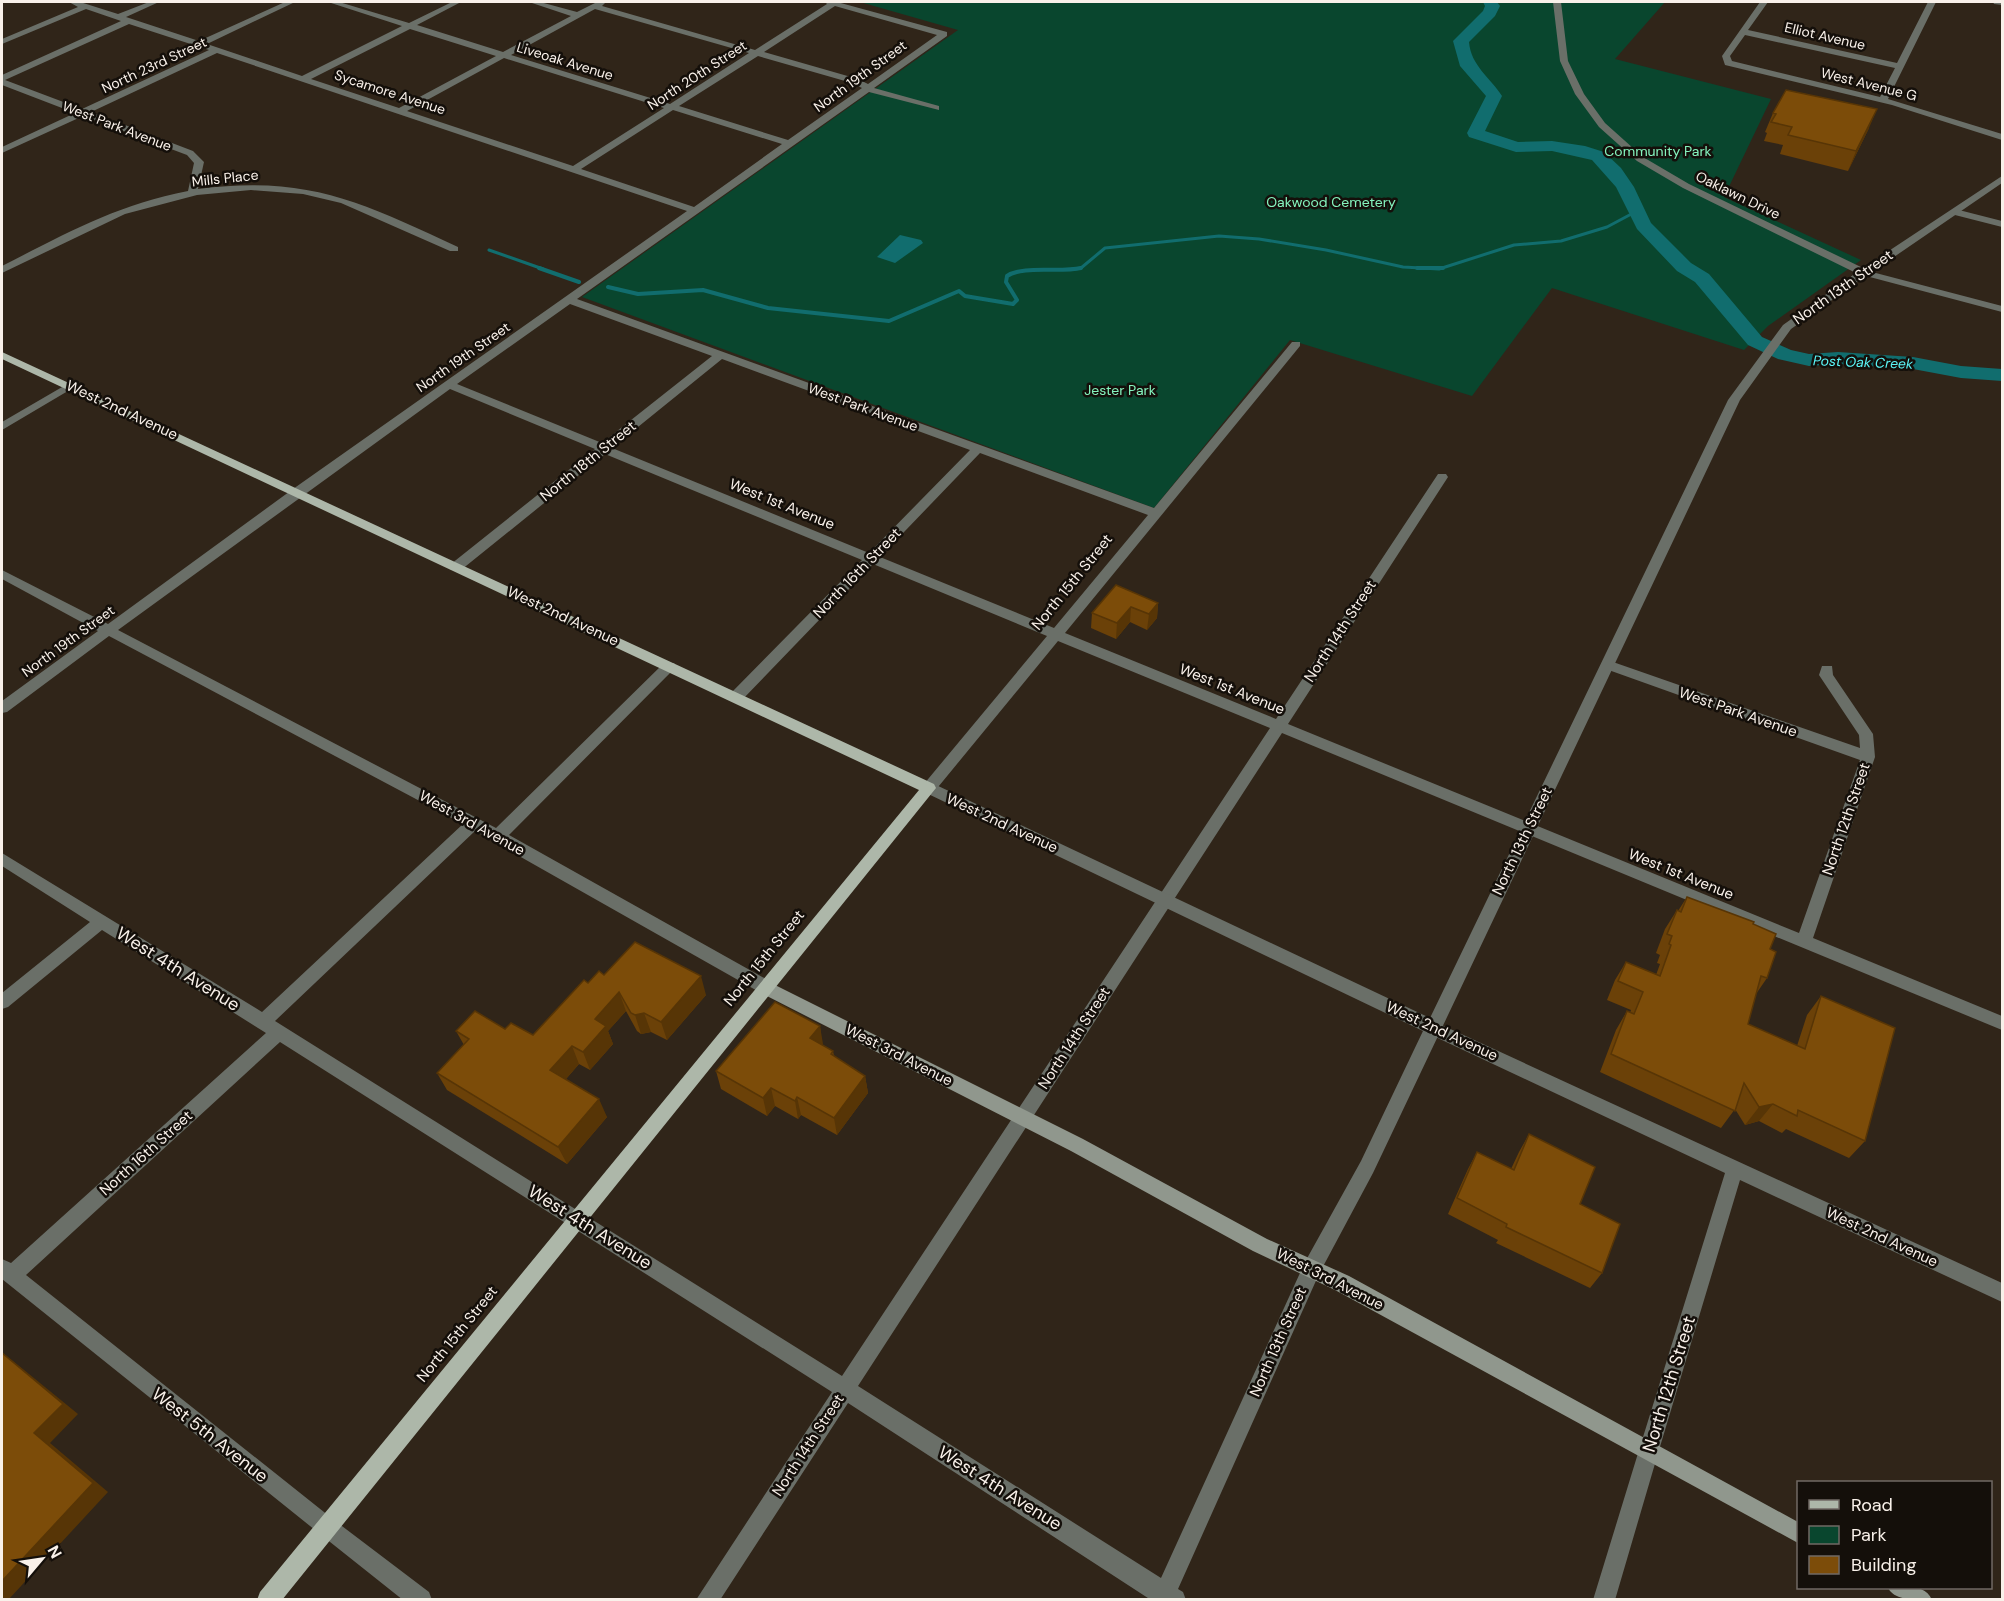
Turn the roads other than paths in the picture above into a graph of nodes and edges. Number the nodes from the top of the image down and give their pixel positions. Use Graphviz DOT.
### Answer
graph roads {
  1 [pos="73,2"];
  2 [pos="155,2"];
  3 [pos="291,2"];
  4 [pos="332,2"];
  5 [pos="456,2"];
  6 [pos="533,2"];
  7 [pos="832,2"];
  8 [pos="1557,2"];
  9 [pos="1764,2"];
  10 [pos="1932,2"];
  11 [pos="1997,2"];
  12 [pos="2002,3"];
  13 [pos="598,4"];
  14 [pos="87,6"];
  15 [pos="578,15"];
  16 [pos="119,17"];
  17 [pos="130,20"];
  18 [pos="408,26"];
  19 [pos="1745,32"];
  20 [pos="2,42"];
  21 [pos="201,44"];
  22 [pos="219,50"];
  23 [pos="756,54"];
  24 [pos="502,56"];
  25 [pos="1900,66"];
  26 [pos="2,78"];
  27 [pos="305,78"];
  28 [pos="2,82"];
  29 [pos="869,88"];
  30 [pos="1883,100"];
  31 [pos="670,108"];
  32 [pos="936,108"];
  33 [pos="402,110"];
  34 [pos="82,113"];
  35 [pos="2002,137"];
  36 [pos="791,144"];
  37 [pos="2,150"];
  38 [pos="575,169"];
  39 [pos="2002,180"];
  40 [pos="192,195"];
  41 [pos="698,210"];
  42 [pos="1955,212"];
  43 [pos="2002,224"];
  44 [pos="454,249"];
  45 [pos="2,270"];
  46 [pos="1862,272"];
  47 [pos="570,300"];
  48 [pos="2002,309"];
  49 [pos="1296,344"];
  50 [pos="2,355"];
  51 [pos="720,355"];
  52 [pos="448,385"];
  53 [pos="69,386"];
  54 [pos="2,427"];
  55 [pos="603,449"];
  56 [pos="978,449"];
  57 [pos="1442,477"];
  58 [pos="297,492"];
  59 [pos="1156,513"];
  60 [pos="871,559"];
  61 [pos="456,567"];
  62 [pos="2,574"];
  63 [pos="108,630"];
  64 [pos="1056,634"];
  65 [pos="1608,665"];
  66 [pos="669,666"];
  67 [pos="1827,669"];
  68 [pos="736,697"];
  69 [pos="2,708"];
  70 [pos="1278,726"];
  71 [pos="1868,757"];
  72 [pos="929,788"];
  73 [pos="474,823"];
  74 [pos="1527,828"];
  75 [pos="498,836"];
  76 [pos="2,859"];
  77 [pos="1165,900"];
  78 [pos="101,922"];
  79 [pos="1804,942"];
  80 [pos="767,988"];
  81 [pos="2,1002"];
  82 [pos="263,1022"];
  83 [pos="2002,1023"];
  84 [pos="1433,1028"];
  85 [pos="280,1031"];
  86 [pos="1022,1117"];
  87 [pos="1735,1168"];
  88 [pos="578,1219"];
  89 [pos="1312,1268"];
  90 [pos="6,1272"];
  91 [pos="2002,1293"];
  92 [pos="845,1389"];
  93 [pos="1649,1450"];
  94 [pos="327,1527"];
  95 [pos="1797,1532"];
  96 [pos="1902,1589"];
  97 [pos="1167,1597"];
  98 [pos="268,1599"];
  99 [pos="421,1599"];
  100 [pos="707,1599"];
  101 [pos="1604,1599"];
  102 [pos="1920,1599"];
  1 -- 14 [label="street, Sycamore Avenue"];
  2 -- 16 [label="street"];
  3 -- 21 [label="street, North 23rd Street"];
  4 -- 18 [label="street, Liveoak Avenue"];
  5 -- 18 [label="street"];
  6 -- 15 [label="street"];
  7 -- 23 [label="street, North 20th Street"];
  7 -- 29 [label="street, North 19th Street"];
  8 -- 46 [label="street, Oaklawn Drive"];
  9 -- 19 [label="street"];
  10 -- 25 [label="street"];
  11 -- 12 [label="street"];
  13 -- 15 [label="street"];
  13 -- 23 [label="street"];
  14 -- 16 [label="street, Sycamore Avenue"];
  14 -- 20 [label="street"];
  15 -- 24 [label="street"];
  16 -- 17 [label="street, Sycamore Avenue"];
  17 -- 21 [label="street, Sycamore Avenue"];
  17 -- 26 [label="street"];
  18 -- 24 [label="street, Liveoak Avenue"];
  18 -- 27 [label="street"];
  19 -- 25 [label="street, Elliot Avenue"];
  19 -- 30 [label="street, West Avenue G"];
  21 -- 22 [label="street, Sycamore Avenue"];
  22 -- 27 [label="street, Sycamore Avenue"];
  22 -- 34 [label="street, North 23rd Street"];
  23 -- 29 [label="street"];
  23 -- 31 [label="street, North 20th Street"];
  24 -- 31 [label="street, Liveoak Avenue"];
  24 -- 33 [label="street"];
  25 -- 30 [label="street"];
  27 -- 33 [label="street, Sycamore Avenue"];
  28 -- 34 [label="street, West Park Avenue"];
  29 -- 32 [label="street"];
  29 -- 36 [label="street, North 19th Street"];
  30 -- 35 [label="street, West Avenue G"];
  31 -- 36 [label="street, Liveoak Avenue"];
  31 -- 38 [label="street, North 20th Street"];
  33 -- 38 [label="street, Sycamore Avenue"];
  34 -- 37 [label="street, North 23rd Street"];
  34 -- 40 [label="street, West Park Avenue"];
  36 -- 41 [label="street, North 19th Street"];
  38 -- 41 [label="street, Sycamore Avenue"];
  39 -- 42 [label="street, North 13th Street"];
  40 -- 44 [label="street, Mills Place"];
  40 -- 45 [label="street, Mills Place"];
  41 -- 47 [label="street, North 19th Street"];
  42 -- 43 [label="street"];
  42 -- 46 [label="street, North 13th Street"];
  46 -- 48 [label="street, Oaklawn Drive"];
  46 -- 65 [label="street, North 13th Street"];
  47 -- 51 [label="street, West Park Avenue"];
  47 -- 52 [label="street, North 19th Street"];
  49 -- 59 [label="street, North 15th Street"];
  50 -- 53 [label="main road, West 2nd Avenue"];
  51 -- 55 [label="street, North 18th Street"];
  51 -- 56 [label="street, West Park Avenue"];
  52 -- 55 [label="street, West 1st Avenue"];
  52 -- 58 [label="street, North 19th Street"];
  53 -- 54 [label="street"];
  53 -- 58 [label="main road, West 2nd Avenue"];
  55 -- 60 [label="street, West 1st Avenue"];
  55 -- 61 [label="street, North 18th Street"];
  56 -- 59 [label="street, West Park Avenue"];
  56 -- 60 [label="street, North 16th Street"];
  57 -- 70 [label="street, North 14th Street"];
  58 -- 61 [label="main road, West 2nd Avenue"];
  58 -- 63 [label="street, North 19th Street"];
  59 -- 64 [label="street, North 15th Street"];
  60 -- 64 [label="street, West 1st Avenue"];
  60 -- 68 [label="street, North 16th Street"];
  61 -- 66 [label="main road, West 2nd Avenue"];
  62 -- 63 [label="street, West 3rd Avenue"];
  63 -- 69 [label="street, North 19th Street"];
  63 -- 73 [label="street, West 3rd Avenue"];
  64 -- 70 [label="street, West 1st Avenue"];
  64 -- 72 [label="street, North 15th Street"];
  65 -- 71 [label="street, West Park Avenue"];
  65 -- 74 [label="street, North 13th Street"];
  66 -- 68 [label="main road, West 2nd Avenue"];
  66 -- 75 [label="street"];
  67 -- 71 [label="street, North 12th Street"];
  68 -- 72 [label="main road, West 2nd Avenue"];
  70 -- 74 [label="street, West 1st Avenue"];
  70 -- 77 [label="street, North 14th Street"];
  71 -- 79 [label="street, North 12th Street"];
  72 -- 77 [label="street, West 2nd Avenue"];
  72 -- 80 [label="main road, North 15th Street"];
  73 -- 75 [label="street, West 3rd Avenue"];
  73 -- 82 [label="street"];
  74 -- 79 [label="street, West 1st Avenue"];
  74 -- 84 [label="street, North 13th Street"];
  75 -- 80 [label="street, West 3rd Avenue"];
  76 -- 78 [label="street, West 4th Avenue"];
  77 -- 84 [label="street, West 2nd Avenue"];
  77 -- 86 [label="street, North 14th Street"];
  78 -- 81 [label="street"];
  78 -- 82 [label="street, West 4th Avenue"];
  79 -- 83 [label="street, West 1st Avenue"];
  80 -- 86 [label="main road, West 3rd Avenue"];
  80 -- 88 [label="main road, North 15th Street"];
  82 -- 85 [label="street, West 4th Avenue"];
  84 -- 87 [label="street, West 2nd Avenue"];
  84 -- 89 [label="street, North 13th Street"];
  85 -- 88 [label="street, West 4th Avenue"];
  85 -- 90 [label="street, North 16th Street"];
  86 -- 89 [label="main road, West 3rd Avenue"];
  86 -- 92 [label="street, North 14th Street"];
  87 -- 91 [label="street, West 2nd Avenue"];
  87 -- 93 [label="street, North 12th Street"];
  88 -- 92 [label="street, West 4th Avenue"];
  88 -- 94 [label="main road, North 15th Street"];
  89 -- 93 [label="main road, West 3rd Avenue"];
  89 -- 97 [label="street, North 13th Street"];
  90 -- 94 [label="street, West 5th Avenue"];
  92 -- 97 [label="street, West 4th Avenue"];
  92 -- 100 [label="street, North 14th Street"];
  93 -- 95 [label="main road, West 3rd Avenue"];
  93 -- 101 [label="street, North 12th Street"];
  94 -- 98 [label="main road, North 15th Street"];
  94 -- 99 [label="street, West 5th Avenue"];
  96 -- 102 [label="main road"];
}
